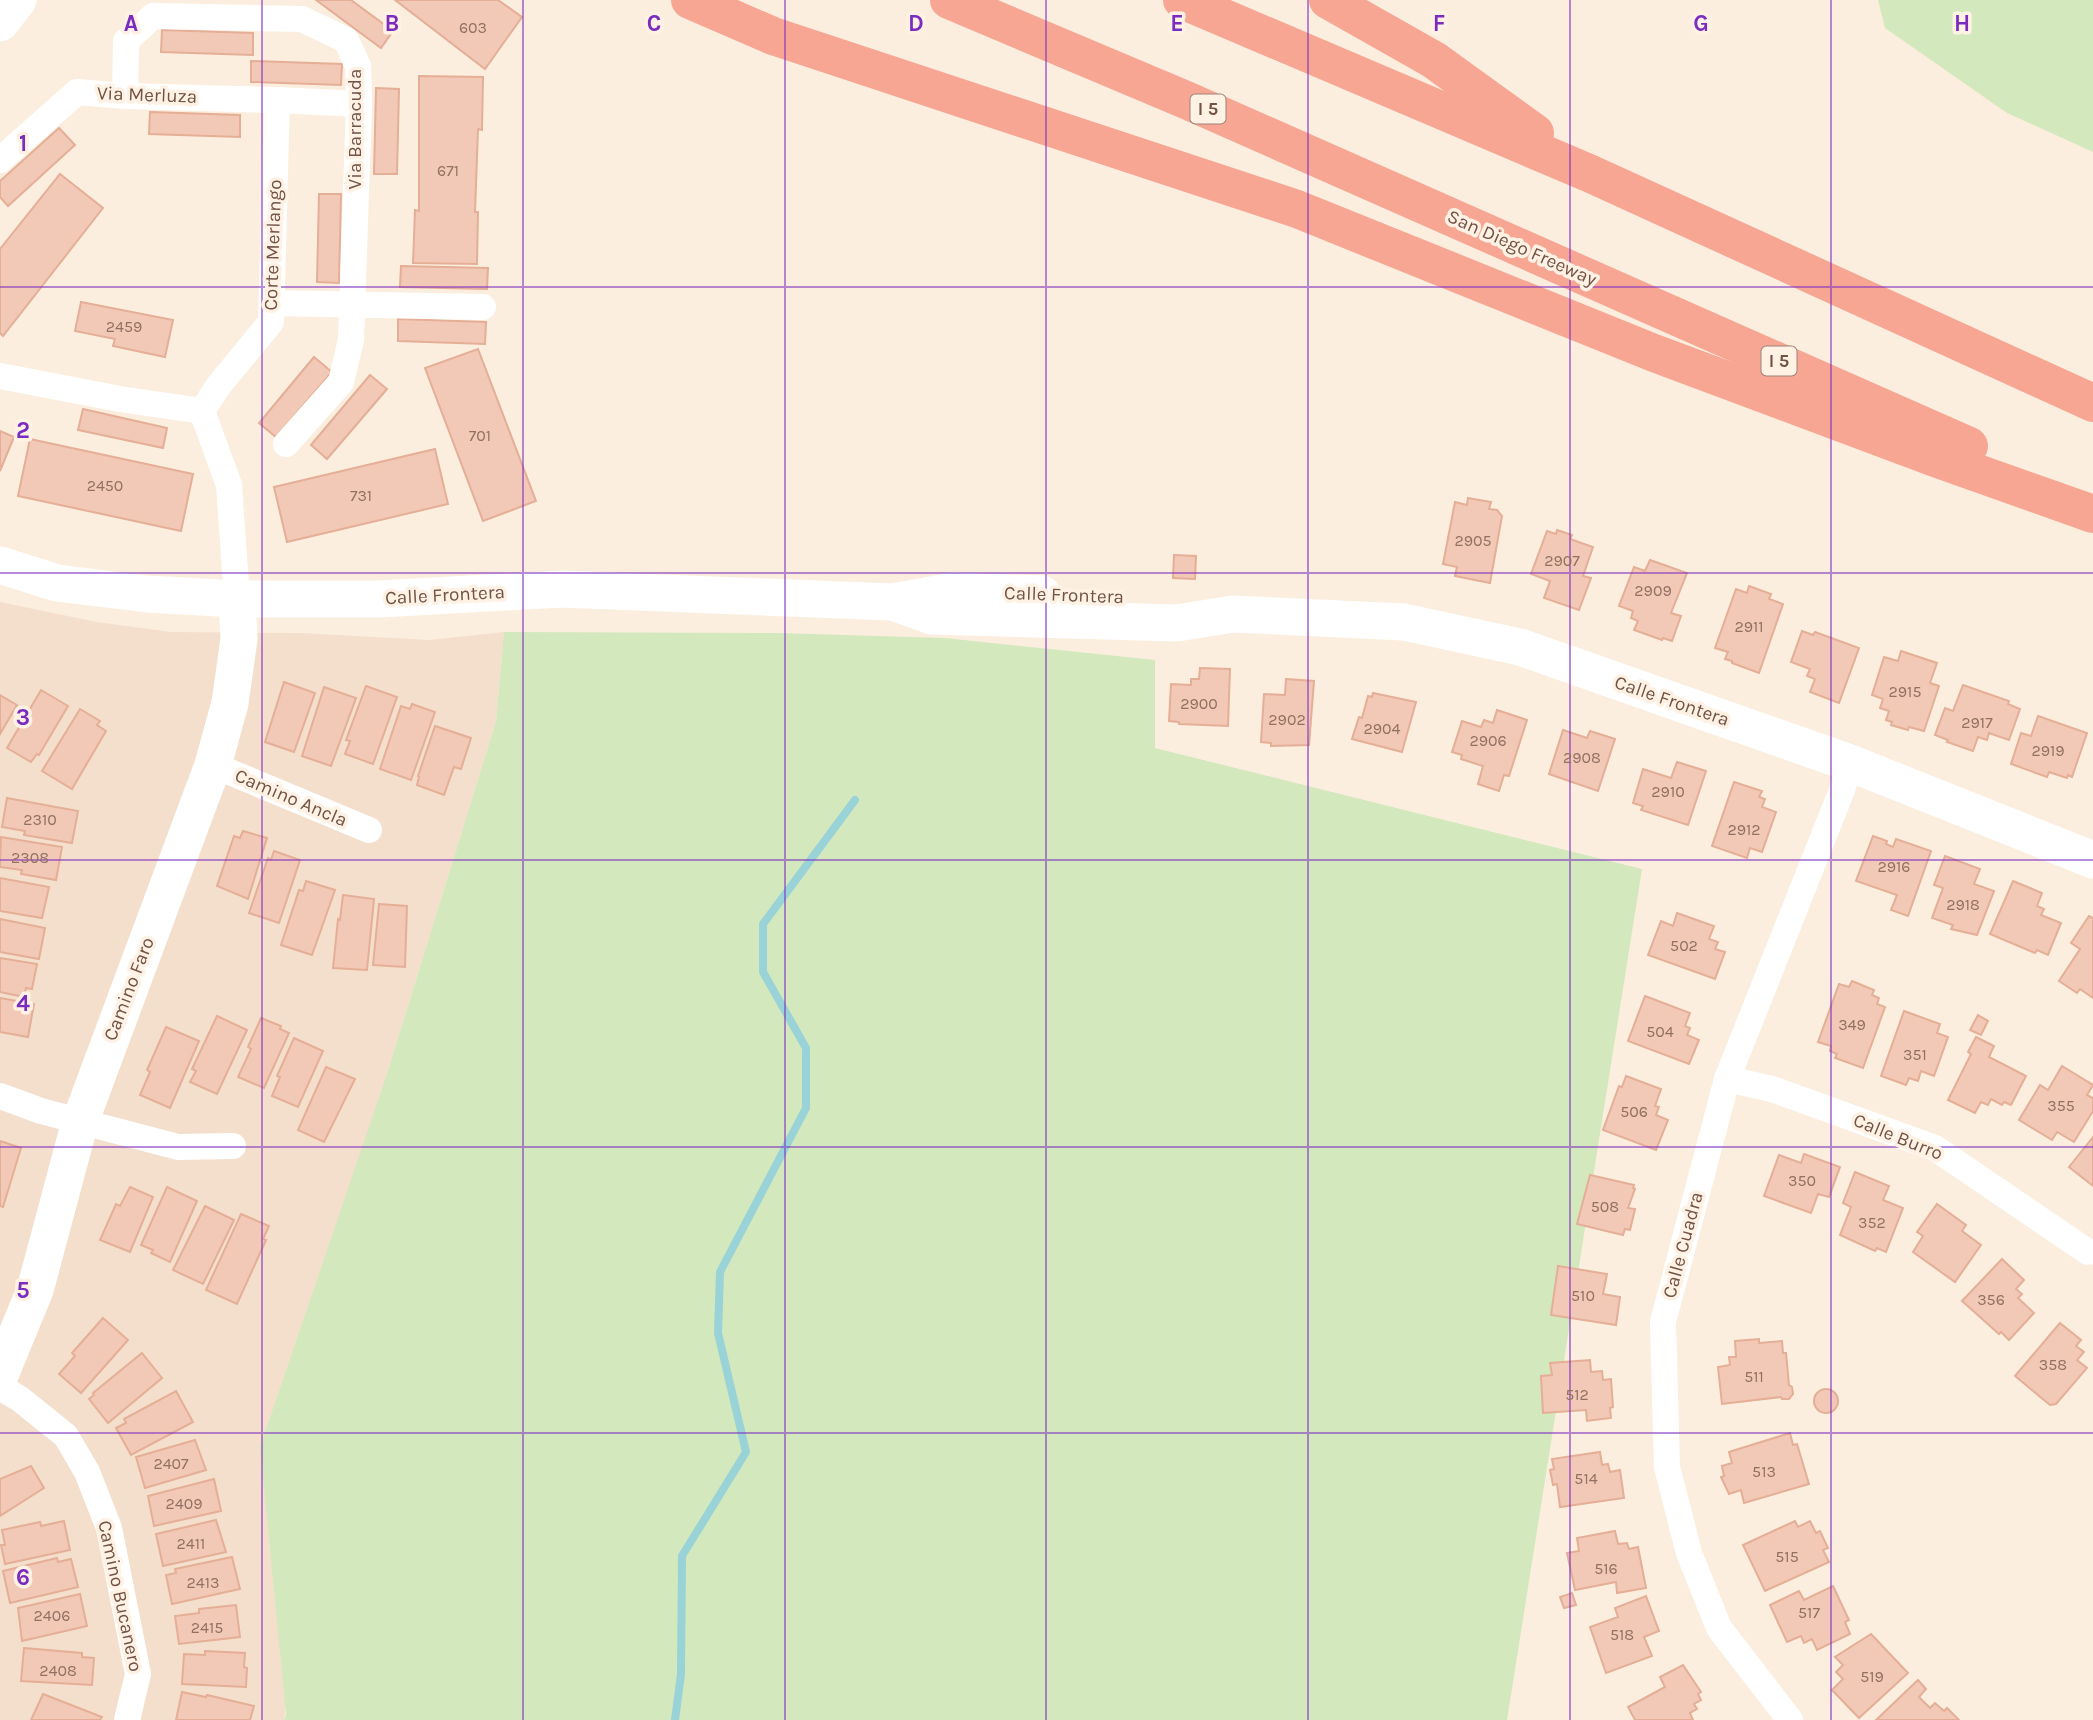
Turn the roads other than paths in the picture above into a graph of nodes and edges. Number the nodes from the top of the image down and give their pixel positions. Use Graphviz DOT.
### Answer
graph roads {
  1 [pos="18,0"];
  2 [pos="690,0"];
  3 [pos="1182,0"];
  4 [pos="1328,0"];
  5 [pos="950,1"];
  6 [pos="0,23"];
  7 [pos="125,96"];
  8 [pos="277,100"];
  9 [pos="359,104"];
  10 [pos="0,160"];
  11 [pos="1591,174"];
  12 [pos="272,303"];
  13 [pos="352,303"];
  14 [pos="483,307"];
  15 [pos="0,376"];
  16 [pos="2093,403"];
  17 [pos="202,411"];
  18 [pos="286,444"];
  19 [pos="2093,500"];
  20 [pos="2093,514"];
  21 [pos="0,565"];
  22 [pos="237,599"];
  23 [pos="1850,763"];
  24 [pos="213,765"];
  25 [pos="369,831"];
  26 [pos="2093,860"];
  27 [pos="1727,1079"];
  28 [pos="0,1096"];
  29 [pos="80,1122"];
  30 [pos="233,1146"];
  31 [pos="2088,1252"];
  32 [pos="0,1374"];
  33 [pos="0,1387"];
  34 [pos="127,1720"];
  35 [pos="1790,1720"];
  1 -- 6 [label="street"];
  2 -- 20 [label="highway"];
  3 -- 11 [label="highway"];
  4 -- 11 [label="highway"];
  5 -- 19 [label="highway, San Diego Freeway / I 5"];
  7 -- 8 [label="street, Via Merluza"];
  7 -- 9 [label="street, Via Barracuda"];
  7 -- 10 [label="street, Via Merluza"];
  8 -- 9 [label="street"];
  8 -- 12 [label="street, Corte Merlango"];
  9 -- 13 [label="street, Via Barracuda"];
  11 -- 16 [label="highway"];
  12 -- 13 [label="street"];
  12 -- 17 [label="street, Corte Merlango"];
  13 -- 14 [label="street"];
  13 -- 18 [label="street, Via Barracuda"];
  15 -- 17 [label="street"];
  17 -- 22 [label="street"];
  21 -- 22 [label="street, Calle Frontera"];
  22 -- 23 [label="street, Calle Frontera"];
  22 -- 24 [label="street, Camino Faro"];
  23 -- 26 [label="street, Calle Frontera"];
  23 -- 27 [label="street, Calle Cuadra"];
  24 -- 25 [label="street, Camino Ancla"];
  24 -- 29 [label="street, Camino Faro"];
  27 -- 31 [label="street, Calle Burro"];
  27 -- 35 [label="street, Calle Cuadra"];
  28 -- 29 [label="street"];
  29 -- 30 [label="street"];
  29 -- 32 [label="street, Camino Faro"];
  33 -- 34 [label="street, Camino Bucanero"];
}
